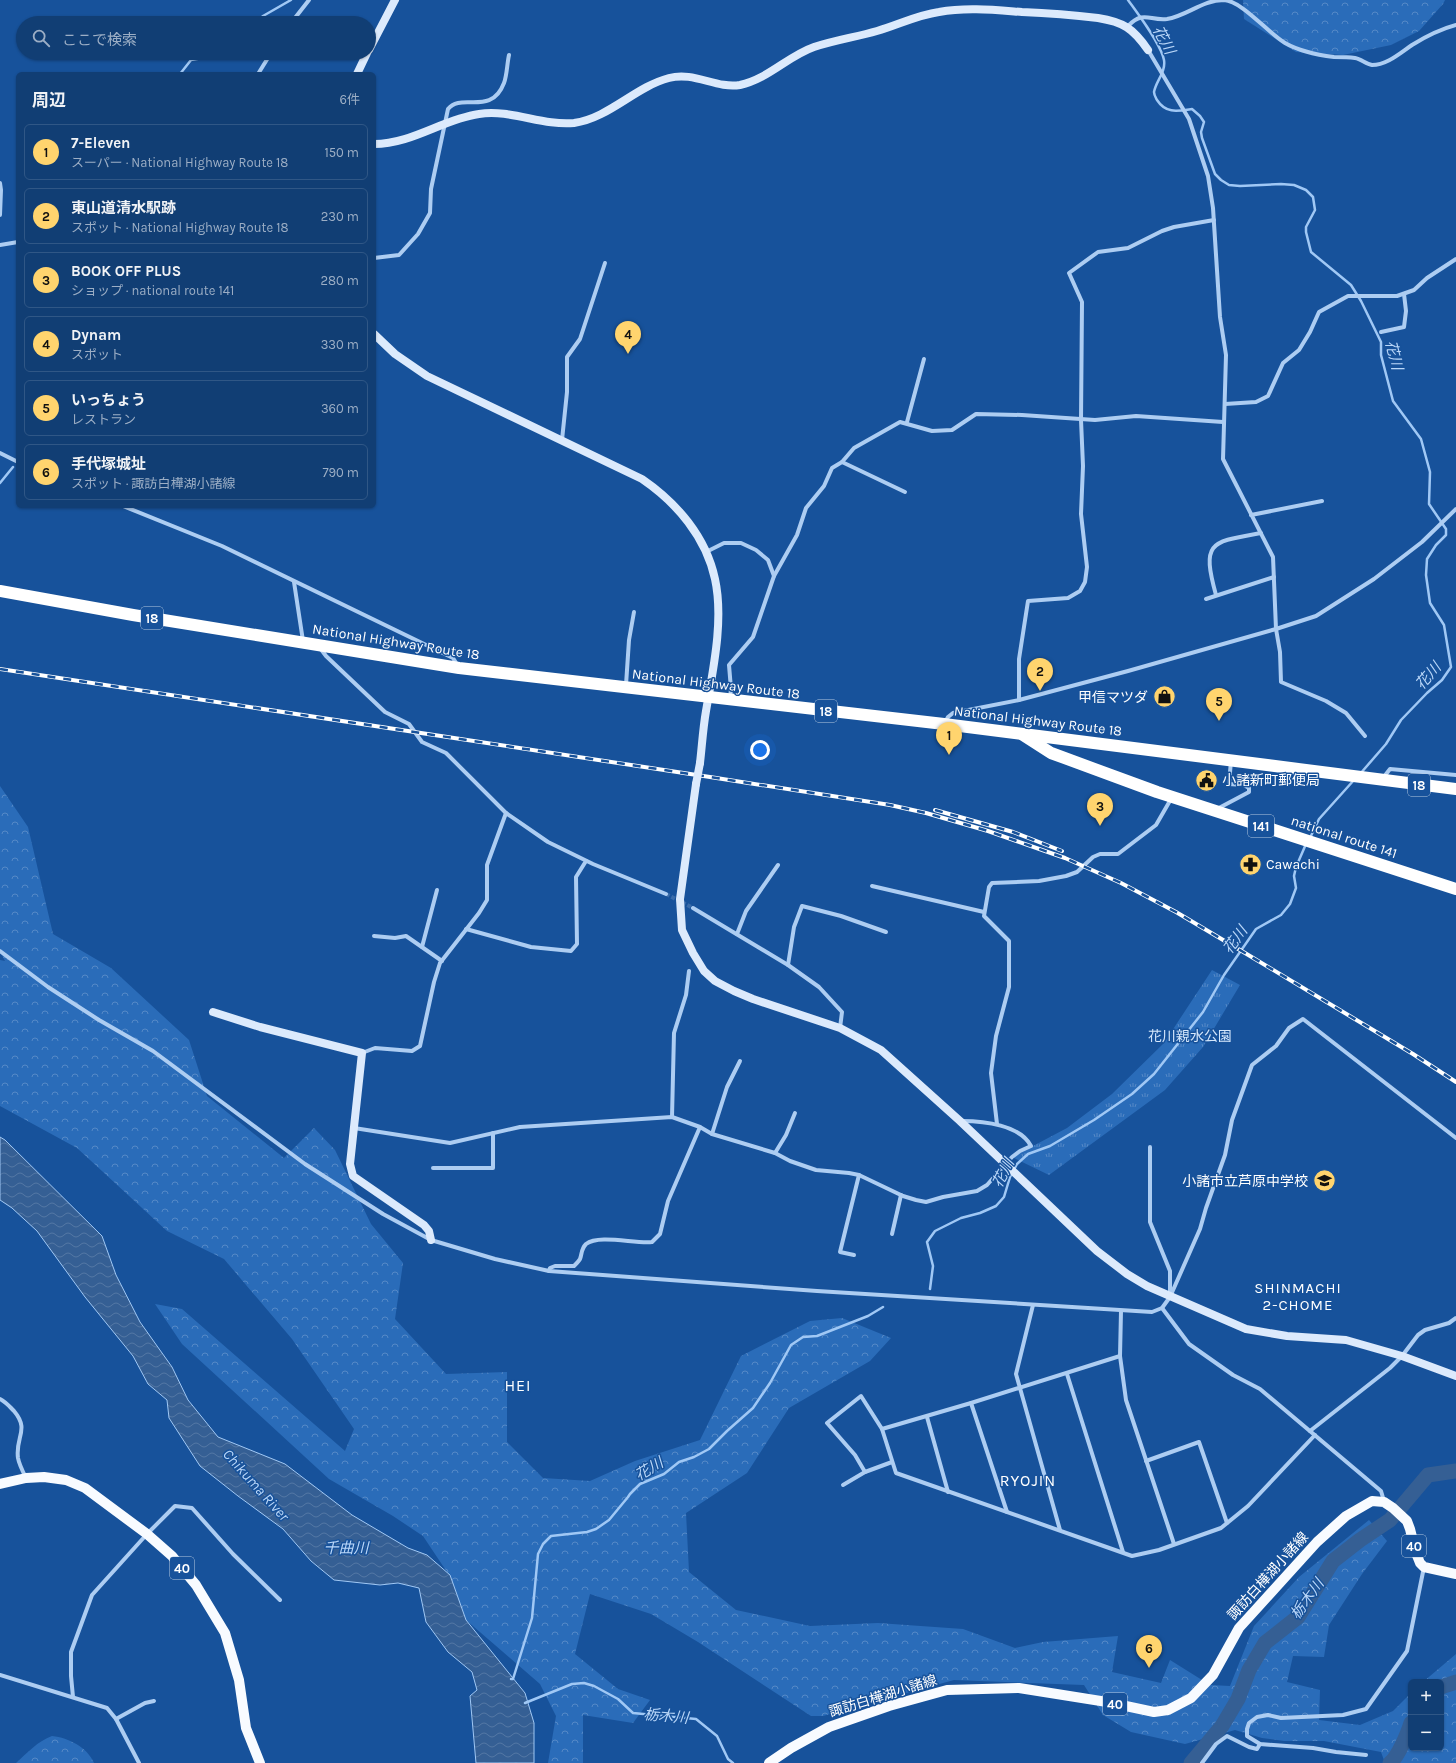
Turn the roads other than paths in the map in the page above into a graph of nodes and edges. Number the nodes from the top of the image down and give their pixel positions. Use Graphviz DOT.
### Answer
graph roads {
  1 [pos="308,0"];
  2 [pos="395,0"];
  3 [pos="296,16"];
  4 [pos="1456,25"];
  5 [pos="1128,26"];
  6 [pos="376,37"];
  7 [pos="1148,50"];
  8 [pos="509,55"];
  9 [pos="267,60"];
  10 [pos="364,60"];
  11 [pos="259,72"];
  12 [pos="358,72"];
  13 [pos="446,124"];
  14 [pos="376,144"];
  15 [pos="0,183"];
  16 [pos="0,215"];
  17 [pos="1214,220"];
  18 [pos="16,242"];
  19 [pos="0,245"];
  20 [pos="376,258"];
  21 [pos="1456,259"];
  22 [pos="606,263"];
  23 [pos="1404,294"];
  24 [pos="1381,332"];
  25 [pos="376,336"];
  26 [pos="924,359"];
  27 [pos="1225,404"];
  28 [pos="1081,420"];
  29 [pos="907,422"];
  30 [pos="1223,422"];
  31 [pos="562,440"];
  32 [pos="0,453"];
  33 [pos="16,461"];
  34 [pos="842,462"];
  35 [pos="905,492"];
  36 [pos="1322,500"];
  37 [pos="127,508"];
  38 [pos="1456,509"];
  39 [pos="1251,515"];
  40 [pos="1261,533"];
  41 [pos="706,552"];
  42 [pos="774,576"];
  43 [pos="1274,577"];
  44 [pos="294,582"];
  45 [pos="0,591"];
  46 [pos="1216,595"];
  47 [pos="1206,599"];
  48 [pos="634,612"];
  49 [pos="1276,629"];
  50 [pos="304,643"];
  51 [pos="319,646"];
  52 [pos="459,668"];
  53 [pos="626,688"];
  54 [pos="709,698"];
  55 [pos="1019,700"];
  56 [pos="729,701"];
  57 [pos="944,724"];
  58 [pos="1022,735"];
  59 [pos="1365,736"];
  60 [pos="1075,740"];
  61 [pos="1067,759"];
  62 [pos="1231,761"];
  63 [pos="1456,775"];
  64 [pos="1382,780"];
  65 [pos="1456,789"];
  66 [pos="1172,797"];
  67 [pos="1214,811"];
  68 [pos="506,813"];
  69 [pos="586,861"];
  70 [pos="778,865"];
  71 [pos="872,886"];
  72 [pos="1456,889"];
  73 [pos="437,890"];
  74 [pos="666,894"];
  75 [pos="693,908"];
  76 [pos="984,912"];
  77 [pos="466,929"];
  78 [pos="886,932"];
  79 [pos="737,934"];
  80 [pos="374,936"];
  81 [pos="422,947"];
  82 [pos="0,951"];
  83 [pos="442,961"];
  84 [pos="788,965"];
  85 [pos="689,971"];
  86 [pos="213,1012"];
  87 [pos="840,1028"];
  88 [pos="362,1053"];
  89 [pos="740,1061"];
  90 [pos="795,1113"];
  91 [pos="672,1117"];
  92 [pos="960,1121"];
  93 [pos="998,1124"];
  94 [pos="700,1127"];
  95 [pos="354,1128"];
  96 [pos="493,1133"];
  97 [pos="712,1134"];
  98 [pos="1456,1138"];
  99 [pos="1150,1147"];
  100 [pos="775,1154"];
  101 [pos="1007,1167"];
  102 [pos="433,1168"];
  103 [pos="858,1175"];
  104 [pos="901,1195"];
  105 [pos="892,1234"];
  106 [pos="431,1240"];
  107 [pos="854,1256"];
  108 [pos="549,1271"];
  109 [pos="1170,1297"];
  110 [pos="1033,1305"];
  111 [pos="1162,1308"];
  112 [pos="1121,1311"];
  113 [pos="1456,1318"];
  114 [pos="1120,1356"];
  115 [pos="1402,1356"];
  116 [pos="1066,1374"];
  117 [pos="1456,1376"];
  118 [pos="1019,1389"];
  119 [pos="0,1399"];
  120 [pos="971,1403"];
  121 [pos="927,1417"];
  122 [pos="882,1429"];
  123 [pos="1310,1431"];
  124 [pos="1315,1435"];
  125 [pos="1146,1461"];
  126 [pos="892,1462"];
  127 [pos="865,1472"];
  128 [pos="26,1478"];
  129 [pos="0,1484"];
  130 [pos="842,1485"];
  131 [pos="948,1492"];
  132 [pos="1384,1502"];
  133 [pos="1007,1512"];
  134 [pos="1227,1523"];
  135 [pos="1060,1530"];
  136 [pos="147,1534"];
  137 [pos="1174,1544"];
  138 [pos="1123,1552"];
  139 [pos="1424,1567"];
  140 [pos="1456,1574"];
  141 [pos="280,1600"];
  142 [pos="0,1675"];
  143 [pos="73,1697"];
  144 [pos="154,1701"];
  145 [pos="116,1719"];
  146 [pos="1260,1744"];
  147 [pos="1366,1755"];
  148 [pos="139,1763"];
  149 [pos="260,1763"];
  150 [pos="769,1763"];
  151 [pos="1202,1763"];
  1 -- 3 [label="street"];
  2 -- 6 [label="street"];
  4 -- 5 [label="street"];
  5 -- 7 [label="street"];
  5 -- 13 [label="street"];
  7 -- 17 [label="street"];
  8 -- 13 [label="street"];
  9 -- 11 [label="street"];
  10 -- 12 [label="street"];
  13 -- 14 [label="street"];
  13 -- 20 [label="street"];
  15 -- 16 [label="street"];
  17 -- 27 [label="street"];
  17 -- 28 [label="street"];
  18 -- 19 [label="street"];
  21 -- 23 [label="street"];
  22 -- 31 [label="street"];
  23 -- 24 [label="street"];
  23 -- 27 [label="street"];
  25 -- 31 [label="street"];
  26 -- 29 [label="street"];
  27 -- 30 [label="street"];
  28 -- 29 [label="street"];
  28 -- 30 [label="street"];
  28 -- 55 [label="street"];
  29 -- 34 [label="street"];
  30 -- 39 [label="street"];
  31 -- 41 [label="street"];
  32 -- 33 [label="street"];
  34 -- 35 [label="street"];
  34 -- 42 [label="street"];
  36 -- 39 [label="street"];
  37 -- 44 [label="street"];
  38 -- 49 [label="street"];
  39 -- 40 [label="street"];
  40 -- 43 [label="street"];
  40 -- 46 [label="street"];
  41 -- 42 [label="street"];
  41 -- 54 [label="street"];
  42 -- 56 [label="street"];
  43 -- 46 [label="street"];
  43 -- 49 [label="street"];
  44 -- 50 [label="street"];
  44 -- 52 [label="street"];
  45 -- 50 [label="highway, National Highway Route 18 / 18"];
  46 -- 47 [label="street"];
  48 -- 53 [label="street"];
  49 -- 55 [label="street"];
  49 -- 59 [label="street"];
  50 -- 51 [label="highway, National Highway Route 18 / 18"];
  51 -- 52 [label="highway, National Highway Route 18 / 18"];
  51 -- 68 [label="street"];
  52 -- 53 [label="highway, National Highway Route 18 / 18"];
  53 -- 54 [label="highway, National Highway Route 18 / 18"];
  54 -- 56 [label="highway, National Highway Route 18 / 18"];
  54 -- 87 [label="street, bridge"];
  55 -- 57 [label="street"];
  56 -- 57 [label="highway, National Highway Route 18 / 18"];
  57 -- 58 [label="highway, National Highway Route 18 / 18"];
  58 -- 60 [label="highway, National Highway Route 18 / 18"];
  58 -- 61 [label="highway, national route 141 / 141"];
  60 -- 61 [label="highway"];
  60 -- 62 [label="highway, National Highway Route 18 / 18"];
  61 -- 66 [label="highway, national route 141 / 141"];
  62 -- 64 [label="highway, National Highway Route 18 / 18"];
  62 -- 67 [label="street"];
  63 -- 64 [label="street"];
  64 -- 65 [label="highway, National Highway Route 18 / 18"];
  66 -- 67 [label="highway, national route 141 / 141"];
  66 -- 76 [label="street"];
  67 -- 72 [label="highway, national route 141 / 141"];
  68 -- 69 [label="street"];
  68 -- 77 [label="street"];
  69 -- 74 [label="street"];
  69 -- 77 [label="street"];
  70 -- 79 [label="street"];
  71 -- 76 [label="street"];
  73 -- 81 [label="street"];
  75 -- 79 [label="street"];
  76 -- 93 [label="street"];
  77 -- 83 [label="street"];
  78 -- 84 [label="street"];
  79 -- 84 [label="street"];
  80 -- 81 [label="street"];
  81 -- 83 [label="street"];
  82 -- 106 [label="street"];
  83 -- 88 [label="street"];
  84 -- 87 [label="street"];
  85 -- 91 [label="street"];
  86 -- 88 [label="street"];
  87 -- 92 [label="street"];
  88 -- 95 [label="street"];
  89 -- 97 [label="street"];
  90 -- 100 [label="street"];
  91 -- 94 [label="street"];
  91 -- 96 [label="street"];
  92 -- 93 [label="street"];
  92 -- 101 [label="street"];
  93 -- 101 [label="street"];
  94 -- 97 [label="street"];
  94 -- 108 [label="street"];
  95 -- 96 [label="street"];
  95 -- 106 [label="street"];
  96 -- 102 [label="street"];
  97 -- 100 [label="street"];
  98 -- 109 [label="street"];
  99 -- 109 [label="street"];
  100 -- 103 [label="street"];
  101 -- 104 [label="street"];
  101 -- 109 [label="street"];
  103 -- 104 [label="street"];
  103 -- 107 [label="street"];
  104 -- 105 [label="street"];
  106 -- 108 [label="street"];
  108 -- 110 [label="street"];
  109 -- 111 [label="street"];
  109 -- 115 [label="street"];
  110 -- 112 [label="street"];
  110 -- 118 [label="street"];
  111 -- 112 [label="street"];
  111 -- 123 [label="street"];
  112 -- 114 [label="street"];
  113 -- 115 [label="street"];
  114 -- 116 [label="street"];
  114 -- 125 [label="street"];
  115 -- 117 [label="street"];
  115 -- 123 [label="street"];
  116 -- 118 [label="street"];
  116 -- 138 [label="street"];
  118 -- 120 [label="street"];
  118 -- 135 [label="street"];
  119 -- 128 [label="street"];
  120 -- 121 [label="street"];
  120 -- 133 [label="street"];
  121 -- 122 [label="street"];
  121 -- 131 [label="street"];
  122 -- 126 [label="street"];
  122 -- 127 [label="street"];
  123 -- 124 [label="street"];
  124 -- 132 [label="street"];
  124 -- 134 [label="street"];
  125 -- 134 [label="street"];
  125 -- 137 [label="street"];
  126 -- 127 [label="street"];
  126 -- 131 [label="street"];
  127 -- 130 [label="street"];
  128 -- 129 [label="main road, 40"];
  128 -- 136 [label="main road, 40"];
  131 -- 133 [label="street"];
  132 -- 139 [label="main road, 40"];
  132 -- 150 [label="main road, 諏訪白樺湖小諸線 / 40"];
  133 -- 135 [label="street"];
  134 -- 137 [label="street"];
  135 -- 138 [label="street"];
  136 -- 141 [label="street"];
  136 -- 143 [label="street"];
  136 -- 149 [label="main road, 40"];
  137 -- 138 [label="street"];
  139 -- 140 [label="main road, 40"];
  139 -- 146 [label="street"];
  142 -- 143 [label="street"];
  143 -- 145 [label="street"];
  144 -- 145 [label="street"];
  145 -- 148 [label="street"];
  146 -- 147 [label="street"];
  146 -- 151 [label="street"];
}
